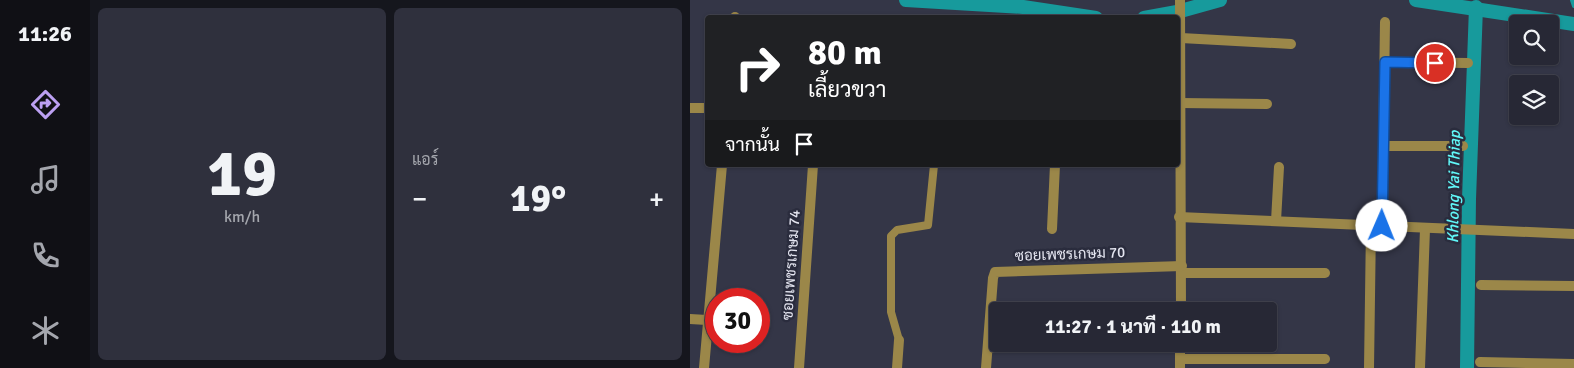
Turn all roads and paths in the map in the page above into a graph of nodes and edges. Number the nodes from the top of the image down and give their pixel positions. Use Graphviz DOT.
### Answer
graph roads {
  1 [pos="1180,0"];
  2 [pos="1385,22"];
  3 [pos="1180,32"];
  4 [pos="1291,44"];
  5 [pos="1385,62"];
  6 [pos="1468,63"];
  7 [pos="1180,103"];
  8 [pos="1267,104"];
  9 [pos="690,108"];
  10 [pos="705,108"];
  11 [pos="1383,146"];
  12 [pos="1463,146"];
  13 [pos="722,167"];
  14 [pos="813,167"];
  15 [pos="934,167"];
  16 [pos="1055,167"];
  17 [pos="1179,167"];
  18 [pos="1279,167"];
  19 [pos="1179,217"];
  20 [pos="1276,221"];
  21 [pos="1371,225"];
  22 [pos="1382,226"];
  23 [pos="1052,229"];
  24 [pos="1425,229"];
  25 [pos="1574,234"];
  26 [pos="1182,269"];
  27 [pos="1325,273"];
  28 [pos="1482,284"];
  29 [pos="1574,286"];
  30 [pos="710,288"];
  31 [pos="1181,302"];
  32 [pos="690,319"];
  33 [pos="705,320"];
  34 [pos="899,340"];
  35 [pos="988,348"];
  36 [pos="705,352"];
  37 [pos="1325,359"];
  38 [pos="1480,362"];
  39 [pos="1180,363"];
  40 [pos="1574,364"];
  41 [pos="704,368"];
  42 [pos="799,368"];
  43 [pos="897,368"];
  44 [pos="986,368"];
  45 [pos="1369,368"];
  46 [pos="1420,368"];
  1 -- 3 [label="street"];
  2 -- 5 [label="street"];
  3 -- 4 [label="street"];
  5 -- 6 [label="street"];
  5 -- 11 [label="street"];
  7 -- 8 [label="street"];
  9 -- 10 [label="street"];
  11 -- 12 [label="street"];
  11 -- 22 [label="street"];
  13 -- 30 [label="street"];
  14 -- 42 [label="street, ซอยเพชรเกษม 74"];
  15 -- 34 [label="lane"];
  16 -- 23 [label="street"];
  17 -- 19 [label="street"];
  18 -- 20 [label="street"];
  19 -- 20 [label="street"];
  19 -- 26 [label="street"];
  20 -- 21 [label="street"];
  21 -- 22 [label="street"];
  21 -- 45 [label="street"];
  22 -- 24 [label="street"];
  24 -- 25 [label="street"];
  24 -- 46 [label="street"];
  26 -- 27 [label="street"];
  26 -- 31 [label="street"];
  26 -- 35 [label="street, ซอยเพชรเกษม 70"];
  28 -- 29 [label="street"];
  32 -- 33 [label="street"];
  34 -- 43 [label="street"];
  35 -- 44 [label="street, ซอยเพชรเกษม 70"];
  36 -- 41 [label="street"];
  37 -- 39 [label="street"];
  38 -- 40 [label="street"];
}
